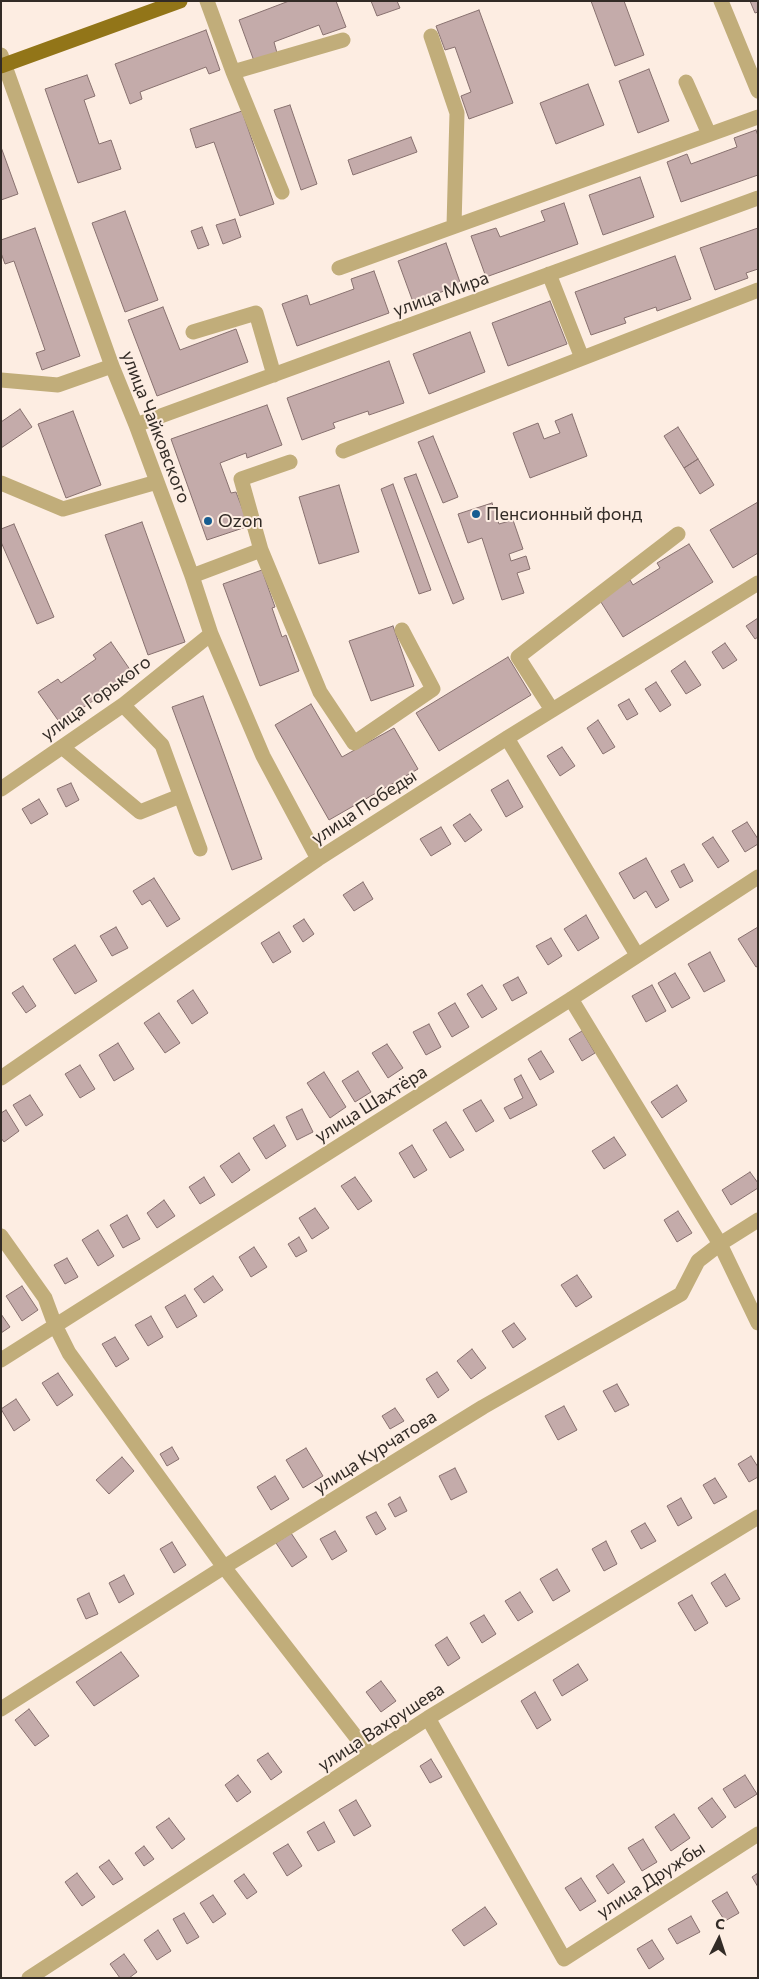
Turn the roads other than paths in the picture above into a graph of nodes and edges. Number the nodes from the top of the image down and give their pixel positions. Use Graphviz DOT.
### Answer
graph roads {
  1 [pos="180,1"];
  2 [pos="208,1"];
  3 [pos="721,1"];
  4 [pos="431,36"];
  5 [pos="343,40"];
  6 [pos="2,62"];
  7 [pos="233,72"];
  8 [pos="686,82"];
  9 [pos="758,91"];
  10 [pos="758,117"];
  11 [pos="709,134"];
  12 [pos="282,192"];
  13 [pos="758,198"];
  14 [pos="454,226"];
  15 [pos="339,268"];
  16 [pos="550,274"];
  17 [pos="758,290"];
  18 [pos="192,332"];
  19 [pos="582,358"];
  20 [pos="112,366"];
  21 [pos="274,375"];
  22 [pos="1,380"];
  23 [pos="136,425"];
  24 [pos="343,451"];
  25 [pos="290,462"];
  26 [pos="1,482"];
  27 [pos="157,482"];
  28 [pos="678,534"];
  29 [pos="261,550"];
  30 [pos="192,576"];
  31 [pos="758,583"];
  32 [pos="402,630"];
  33 [pos="211,634"];
  34 [pos="123,705"];
  35 [pos="552,710"];
  36 [pos="507,738"];
  37 [pos="62,748"];
  38 [pos="3,785"];
  39 [pos="180,796"];
  40 [pos="200,849"];
  41 [pos="318,859"];
  42 [pos="758,877"];
  43 [pos="637,955"];
  44 [pos="571,999"];
  45 [pos="1,1078"];
  46 [pos="758,1220"];
  47 [pos="1,1236"];
  48 [pos="720,1244"];
  49 [pos="758,1323"];
  50 [pos="55,1325"];
  51 [pos="1,1360"];
  52 [pos="758,1517"];
  53 [pos="224,1567"];
  54 [pos="1,1709"];
  55 [pos="428,1718"];
  56 [pos="370,1755"];
  57 [pos="758,1834"];
  58 [pos="29,1978"];
  1 -- 6 [label="main road"];
  2 -- 7 [label="street"];
  3 -- 9 [label="street"];
  4 -- 14 [label="street"];
  5 -- 7 [label="street"];
  6 -- 20 [label="street, улица Чайковского"];
  7 -- 12 [label="street"];
  8 -- 11 [label="street"];
  10 -- 11 [label="street"];
  11 -- 14 [label="street"];
  13 -- 16 [label="street, улица Мира"];
  14 -- 15 [label="street"];
  16 -- 19 [label="street"];
  16 -- 21 [label="street, улица Мира"];
  17 -- 19 [label="street"];
  18 -- 21 [label="street"];
  19 -- 24 [label="street"];
  20 -- 22 [label="street"];
  20 -- 23 [label="street, улица Чайковского"];
  21 -- 23 [label="street, улица Мира"];
  23 -- 27 [label="street, улица Чайковского"];
  25 -- 29 [label="street"];
  26 -- 27 [label="street"];
  27 -- 30 [label="street, улица Чайковского"];
  28 -- 35 [label="street"];
  29 -- 30 [label="street"];
  29 -- 32 [label="street"];
  30 -- 33 [label="street, улица Чайковского"];
  31 -- 35 [label="street, улица Победы"];
  33 -- 34 [label="street, улица Горького"];
  33 -- 41 [label="street, улица Чайковского"];
  34 -- 37 [label="street, улица Горького"];
  34 -- 39 [label="street"];
  35 -- 36 [label="street, улица Победы"];
  36 -- 41 [label="street, улица Победы"];
  36 -- 43 [label="street"];
  37 -- 38 [label="street, улица Горького"];
  37 -- 39 [label="street"];
  39 -- 40 [label="street"];
  41 -- 45 [label="street, улица Победы"];
  42 -- 43 [label="street, улица Шахтёра"];
  43 -- 44 [label="street, улица Шахтёра"];
  44 -- 48 [label="street"];
  44 -- 50 [label="street, улица Шахтёра"];
  46 -- 48 [label="street, улица Курчатова"];
  47 -- 50 [label="street"];
  48 -- 49 [label="street"];
  48 -- 53 [label="street, улица Курчатова"];
  50 -- 51 [label="street, улица Шахтёра"];
  50 -- 53 [label="street"];
  52 -- 55 [label="street, улица Вахрушева"];
  53 -- 54 [label="street, улица Курчатова"];
  53 -- 56 [label="street"];
  55 -- 56 [label="street, улица Вахрушева"];
  55 -- 57 [label="street, улица Дружбы"];
  56 -- 58 [label="street, улица Вахрушева"];
}
